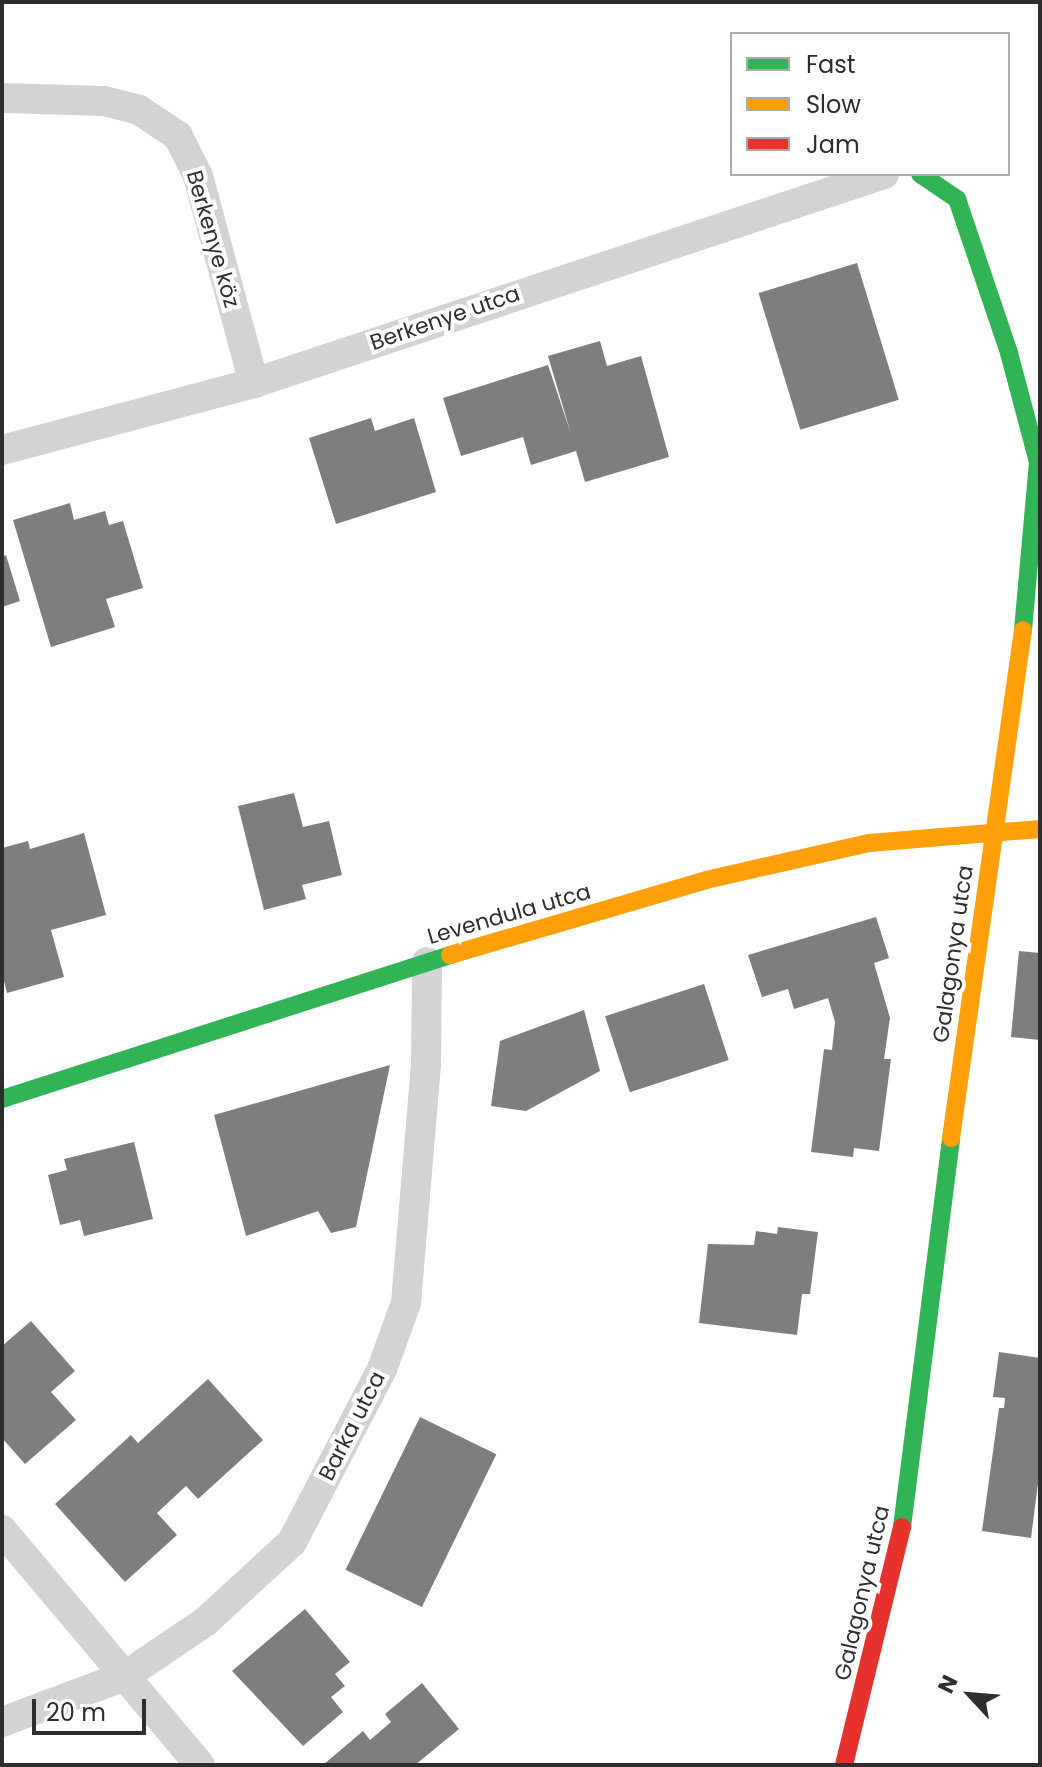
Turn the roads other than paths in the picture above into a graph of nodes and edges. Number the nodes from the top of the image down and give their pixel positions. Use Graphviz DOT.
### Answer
graph roads {
  1 [pos="2,98"];
  2 [pos="878,176"];
  3 [pos="923,176"];
  4 [pos="254,383"];
  5 [pos="2,450"];
  6 [pos="1040,829"];
  7 [pos="995,830"];
  8 [pos="427,962"];
  9 [pos="2,1099"];
  10 [pos="2,1530"];
  11 [pos="125,1676"];
  12 [pos="2,1722"];
  13 [pos="200,1765"];
  14 [pos="844,1765"];
  1 -- 4 [label="street, Berkenye köz"];
  2 -- 4 [label="street, Berkenye utca"];
  3 -- 7 [label="street, Galagonya utca"];
  4 -- 5 [label="street, Berkenye utca"];
  6 -- 7 [label="street, Levendula utca"];
  7 -- 8 [label="street, Levendula utca"];
  7 -- 14 [label="street, Galagonya utca"];
  8 -- 9 [label="street, Levendula utca"];
  8 -- 11 [label="street, Barka utca"];
  10 -- 11 [label="street"];
  11 -- 12 [label="street, Barka utca"];
  11 -- 13 [label="street"];
}
